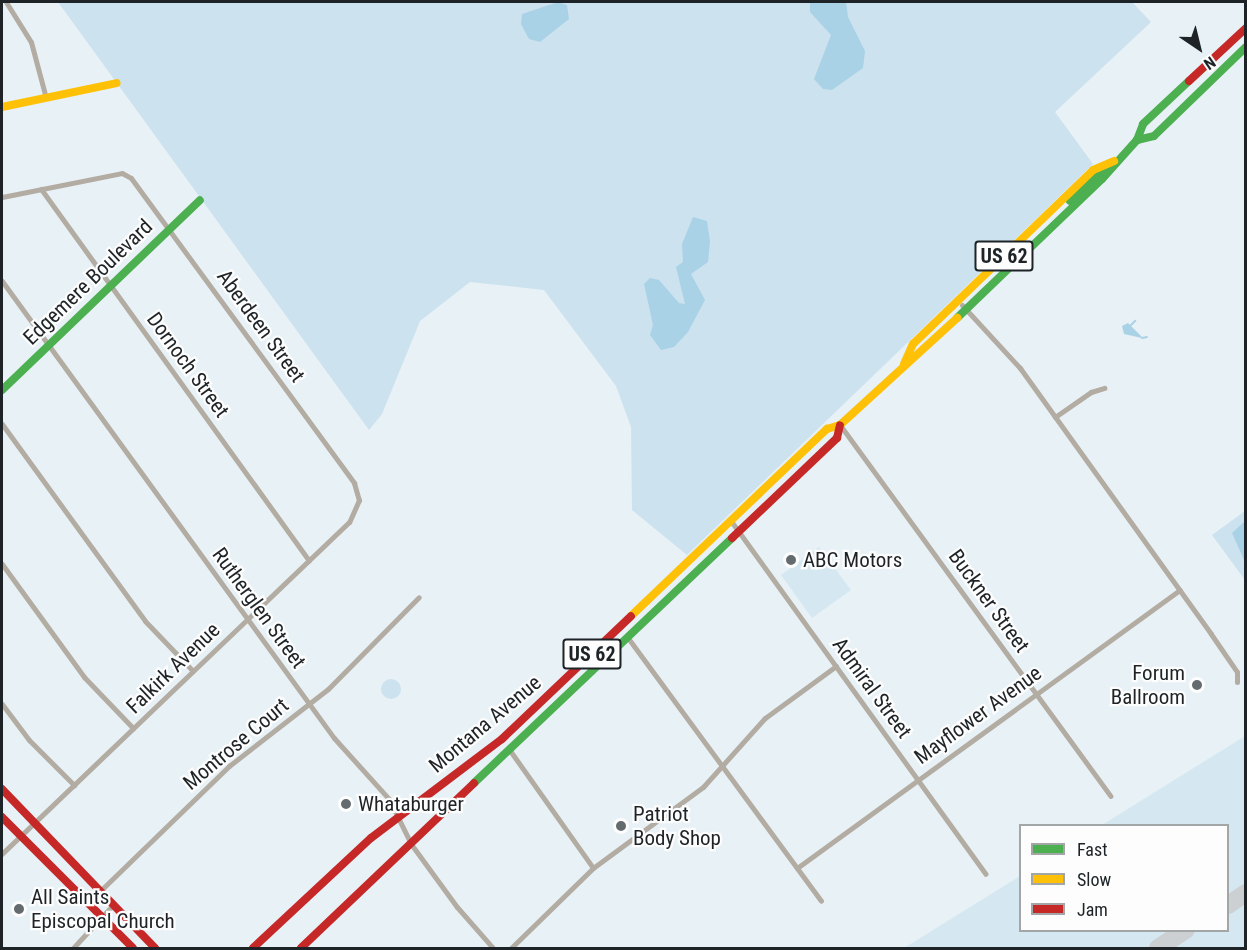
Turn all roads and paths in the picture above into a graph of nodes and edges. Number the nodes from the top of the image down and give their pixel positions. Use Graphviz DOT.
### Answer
graph roads {
  1 [pos="6,2"];
  2 [pos="1245,28"];
  3 [pos="1245,47"];
  4 [pos="117,83"];
  5 [pos="46,98"];
  6 [pos="2,107"];
  7 [pos="1137,140"];
  8 [pos="1113,162"];
  9 [pos="41,189"];
  10 [pos="2,197"];
  11 [pos="200,200"];
  12 [pos="170,229"];
  13 [pos="2,281"];
  14 [pos="109,287"];
  15 [pos="964,308"];
  16 [pos="48,345"];
  17 [pos="905,362"];
  18 [pos="1104,388"];
  19 [pos="2,390"];
  20 [pos="1055,417"];
  21 [pos="2,424"];
  22 [pos="840,425"];
  23 [pos="359,500"];
  24 [pos="731,521"];
  25 [pos="739,533"];
  26 [pos="309,560"];
  27 [pos="2,564"];
  28 [pos="1180,590"];
  29 [pos="419,597"];
  30 [pos="247,620"];
  31 [pos="628,638"];
  32 [pos="836,666"];
  33 [pos="193,671"];
  34 [pos="1237,682"];
  35 [pos="1036,694"];
  36 [pos="2,704"];
  37 [pos="309,705"];
  38 [pos="133,729"];
  39 [pos="511,752"];
  40 [pos="722,765"];
  41 [pos="918,780"];
  42 [pos="74,785"];
  43 [pos="2,789"];
  44 [pos="1111,796"];
  45 [pos="400,816"];
  46 [pos="2,817"];
  47 [pos="36,824"];
  48 [pos="22,838"];
  49 [pos="411,844"];
  50 [pos="2,854"];
  51 [pos="593,868"];
  52 [pos="797,868"];
  53 [pos="986,874"];
  54 [pos="100,891"];
  55 [pos="821,901"];
  56 [pos="113,905"];
  57 [pos="103,919"];
  58 [pos="73,948"];
  59 [pos="133,948"];
  60 [pos="155,948"];
  61 [pos="253,948"];
  62 [pos="301,948"];
  63 [pos="493,948"];
  64 [pos="511,948"];
  1 -- 5 [label="street"];
  2 -- 7 [label="main road, Montana Avenue / US 62"];
  3 -- 7 [label="main road, Montana Avenue / US 62"];
  4 -- 5 [label="main road"];
  5 -- 6 [label="main road"];
  7 -- 8 [label="main road, Montana Avenue / US 62"];
  8 -- 15 [label="main road, Montana Avenue / US 62"];
  8 -- 17 [label="main road, Montana Avenue / US 62"];
  9 -- 10 [label="street"];
  9 -- 12 [label="street, Aberdeen Street"];
  9 -- 14 [label="street, Dornoch Street"];
  11 -- 12 [label="main road, Edgemere Boulevard"];
  12 -- 14 [label="main road, Edgemere Boulevard"];
  12 -- 23 [label="street, Aberdeen Street"];
  13 -- 16 [label="street, Rutherglen Street"];
  14 -- 16 [label="main road, Edgemere Boulevard"];
  14 -- 26 [label="street, Dornoch Street"];
  15 -- 17 [label="main road, Montana Avenue"];
  15 -- 20 [label="street"];
  16 -- 19 [label="main road, Edgemere Boulevard"];
  16 -- 30 [label="street, Rutherglen Street"];
  17 -- 22 [label="main road, Montana Avenue / US 62"];
  18 -- 20 [label="street"];
  20 -- 28 [label="street"];
  21 -- 33 [label="street"];
  22 -- 24 [label="main road, Montana Avenue / US 62"];
  22 -- 25 [label="main road, Montana Avenue / US 62"];
  22 -- 35 [label="street, Buckner Street"];
  23 -- 26 [label="street, Falkirk Avenue"];
  24 -- 25 [label="street, Admiral Street"];
  24 -- 45 [label="main road, Montana Avenue / US 62"];
  25 -- 31 [label="main road, Montana Avenue / US 62"];
  25 -- 32 [label="street, Admiral Street"];
  26 -- 30 [label="street, Falkirk Avenue"];
  27 -- 38 [label="street"];
  28 -- 34 [label="street"];
  28 -- 35 [label="street, Mayflower Avenue"];
  29 -- 37 [label="street, Montrose Court"];
  30 -- 33 [label="street, Falkirk Avenue"];
  30 -- 37 [label="street, Rutherglen Street"];
  31 -- 39 [label="main road, Montana Avenue / US 62"];
  31 -- 40 [label="street"];
  32 -- 40 [label="street"];
  32 -- 41 [label="street, Admiral Street"];
  33 -- 38 [label="street, Falkirk Avenue"];
  35 -- 41 [label="street, Mayflower Avenue"];
  35 -- 44 [label="street, Buckner Street"];
  36 -- 42 [label="street"];
  37 -- 45 [label="street, Rutherglen Street"];
  37 -- 54 [label="street, Montrose Court"];
  38 -- 42 [label="street, Falkirk Avenue"];
  39 -- 49 [label="main road, Montana Avenue / US 62"];
  39 -- 51 [label="street"];
  40 -- 51 [label="street"];
  40 -- 52 [label="street"];
  41 -- 52 [label="street, Mayflower Avenue"];
  41 -- 53 [label="street, Admiral Street"];
  42 -- 47 [label="street, Falkirk Avenue"];
  43 -- 47 [label="main road"];
  45 -- 49 [label="street, Rutherglen Street"];
  45 -- 61 [label="main road, Montana Avenue / US 62"];
  46 -- 48 [label="main road"];
  47 -- 48 [label="street, Falkirk Avenue"];
  47 -- 54 [label="main road"];
  48 -- 50 [label="street, Falkirk Avenue"];
  48 -- 57 [label="main road"];
  49 -- 62 [label="main road, Montana Avenue / US 62"];
  49 -- 63 [label="street, Rutherglen Street"];
  51 -- 64 [label="street"];
  52 -- 55 [label="street"];
  54 -- 56 [label="main road"];
  56 -- 57 [label="street"];
  56 -- 60 [label="main road"];
  57 -- 58 [label="street"];
  57 -- 59 [label="main road"];
}
